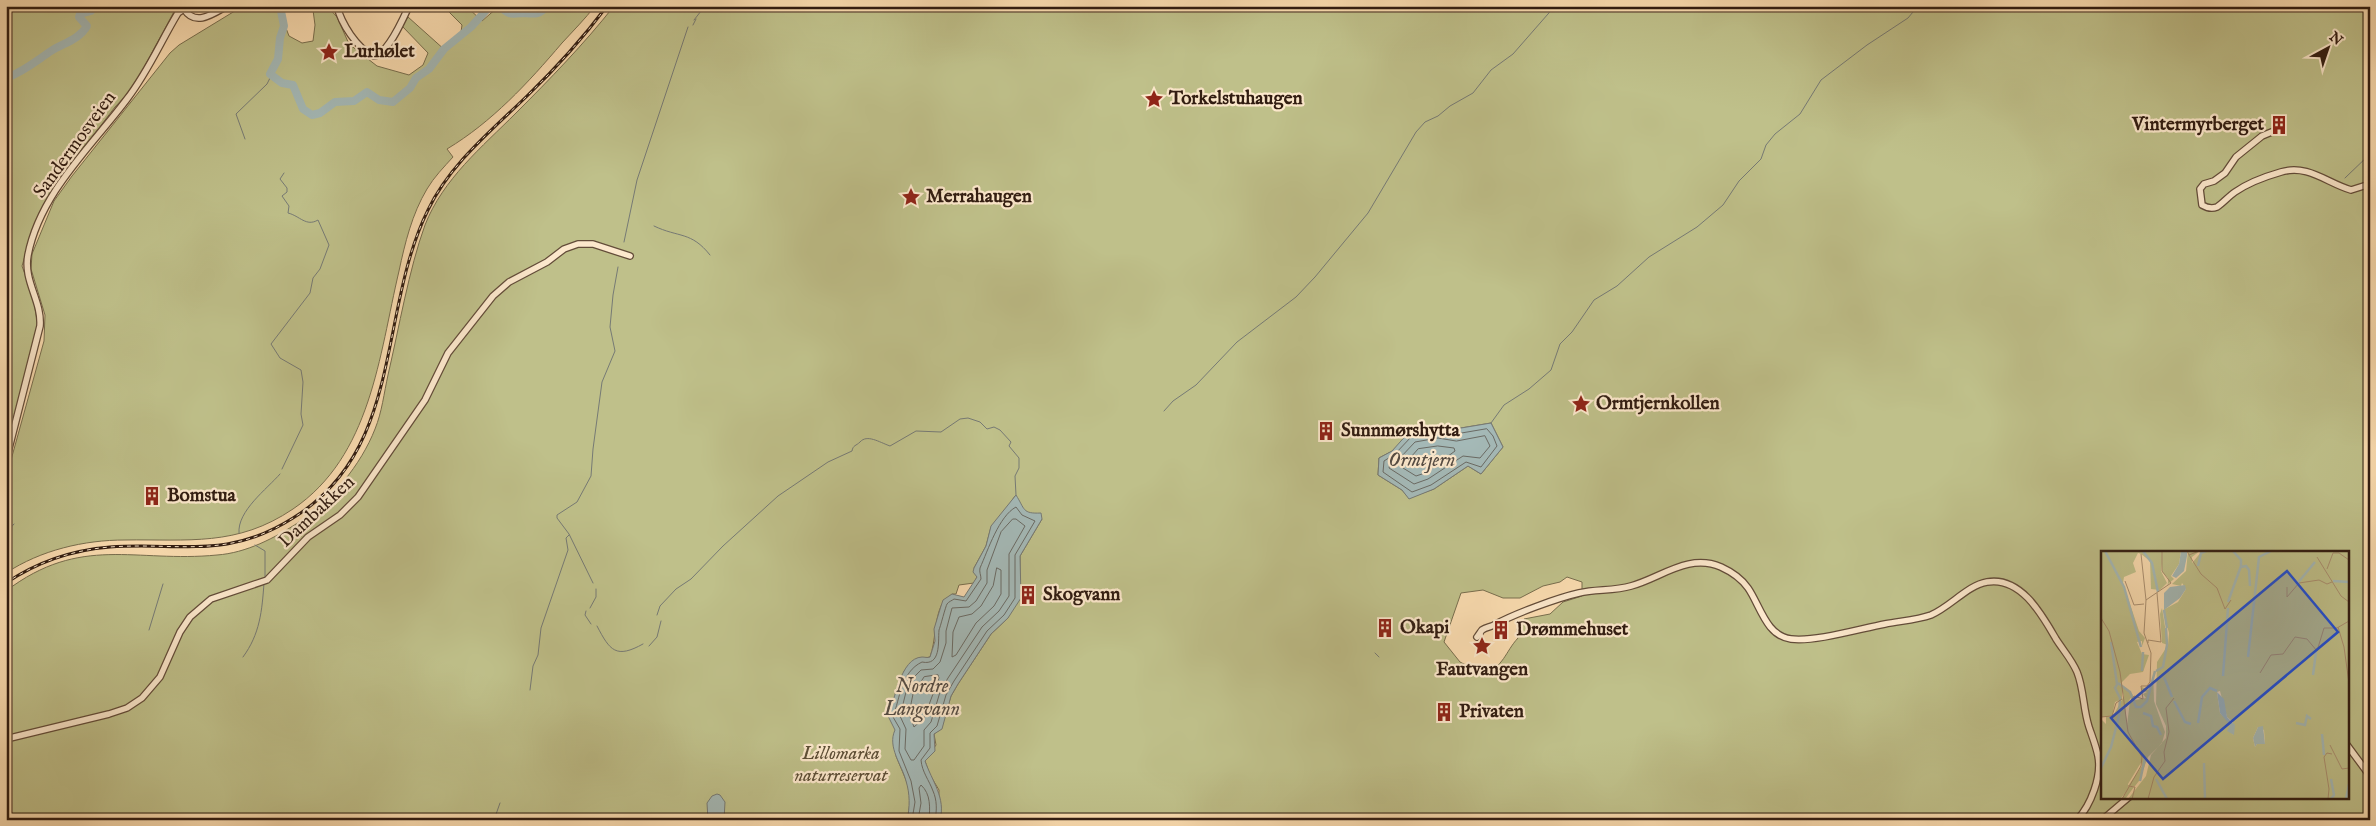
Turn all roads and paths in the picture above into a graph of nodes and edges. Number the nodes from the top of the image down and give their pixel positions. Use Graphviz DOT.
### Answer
graph roads {
  1 [pos="227,6"];
  2 [pos="337,6"];
  3 [pos="409,6"];
  4 [pos="184,7"];
  5 [pos="2274,131"];
  6 [pos="2370,184"];
  7 [pos="630,256"];
  8 [pos="6,460"];
  9 [pos="1477,637"];
  10 [pos="6,738"];
  11 [pos="2348,747"];
  12 [pos="2370,776"];
  13 [pos="2129,798"];
  14 [pos="2077,820"];
  15 [pos="2102,820"];
  1 -- 4 [label="street"];
  2 -- 3 [label="street"];
  4 -- 8 [label="street, Sandermosveien"];
  5 -- 6 [label="street"];
  7 -- 10 [label="street, Dambakken"];
  9 -- 14 [label="street"];
  11 -- 12 [label="street"];
  13 -- 15 [label="street"];
}
